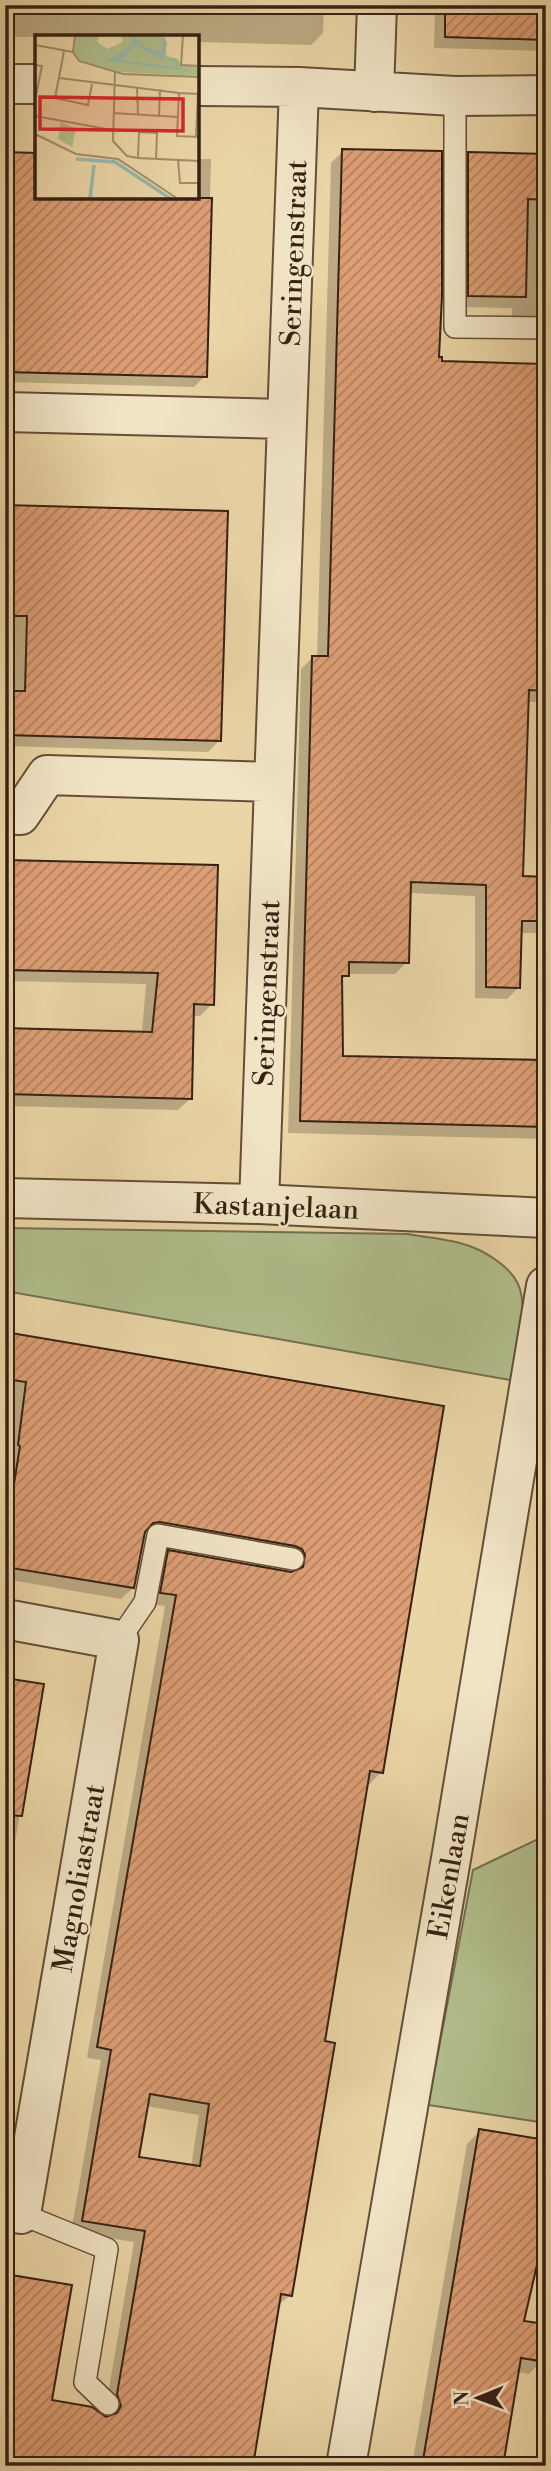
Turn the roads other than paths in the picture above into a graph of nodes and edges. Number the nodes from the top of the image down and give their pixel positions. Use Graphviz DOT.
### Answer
graph roads {
  1 [pos="377,5"];
  2 [pos="5,84"];
  3 [pos="35,84"];
  4 [pos="200,86"];
  5 [pos="299,87"];
  6 [pos="374,92"];
  7 [pos="546,95"];
  8 [pos="455,96"];
  9 [pos="546,328"];
  10 [pos="5,412"];
  11 [pos="287,419"];
  12 [pos="274,782"];
  13 [pos="5,814"];
  14 [pos="5,1198"];
  15 [pos="259,1204"];
  16 [pos="546,1218"];
  17 [pos="546,1286"];
  18 [pos="293,1559"];
  19 [pos="5,1619"];
  20 [pos="119,1640"];
  21 [pos="13,2213"];
  22 [pos="108,2404"];
  23 [pos="346,2466"];
  1 -- 6 [label="street"];
  2 -- 3 [label="street"];
  4 -- 5 [label="street"];
  5 -- 6 [label="street"];
  5 -- 11 [label="street, Seringenstraat"];
  6 -- 8 [label="street"];
  7 -- 8 [label="street"];
  8 -- 9 [label="lane"];
  10 -- 11 [label="street"];
  11 -- 12 [label="street, Seringenstraat"];
  12 -- 13 [label="street"];
  12 -- 15 [label="street, Seringenstraat"];
  14 -- 15 [label="street, Kastanjelaan"];
  15 -- 16 [label="street, Kastanjelaan"];
  17 -- 23 [label="street, Eikenlaan"];
  18 -- 20 [label="lane"];
  19 -- 20 [label="street"];
  20 -- 21 [label="street, Magnoliastraat"];
  21 -- 22 [label="lane"];
}
